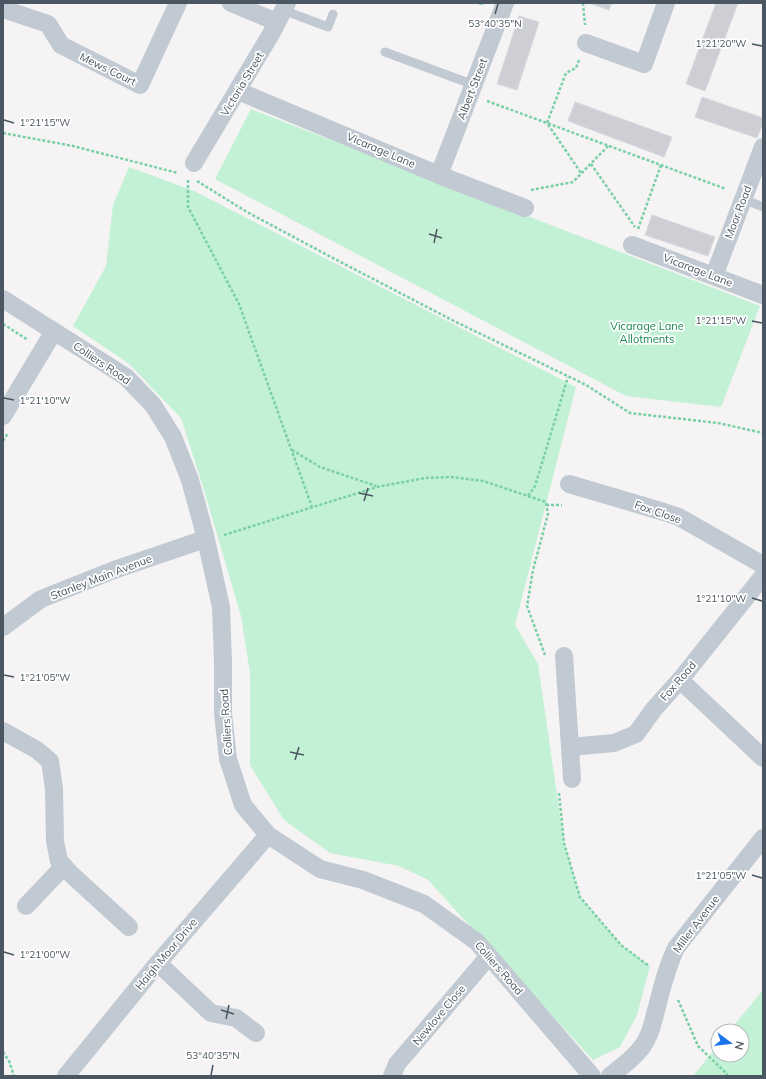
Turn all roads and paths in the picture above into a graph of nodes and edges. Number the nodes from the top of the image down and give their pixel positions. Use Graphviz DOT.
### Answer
graph roads {
  1 [pos="178,3"];
  2 [pos="231,3"];
  3 [pos="504,3"];
  4 [pos="583,3"];
  5 [pos="666,3"];
  6 [pos="3,9"];
  7 [pos="282,12"];
  8 [pos="333,14"];
  9 [pos="586,43"];
  10 [pos="385,52"];
  11 [pos="238,90"];
  12 [pos="472,90"];
  13 [pos="547,123"];
  14 [pos="3,133"];
  15 [pos="608,146"];
  16 [pos="763,147"];
  17 [pos="591,164"];
  18 [pos="661,165"];
  19 [pos="190,173"];
  20 [pos="581,173"];
  21 [pos="440,174"];
  22 [pos="744,198"];
  23 [pos="526,199"];
  24 [pos="763,207"];
  25 [pos="632,245"];
  26 [pos="714,276"];
  27 [pos="763,295"];
  28 [pos="3,299"];
  29 [pos="3,324"];
  30 [pos="54,331"];
  31 [pos="43,349"];
  32 [pos="568,376"];
  33 [pos="3,416"];
  34 [pos="763,433"];
  35 [pos="292,450"];
  36 [pos="569,484"];
  37 [pos="377,487"];
  38 [pos="546,505"];
  39 [pos="562,505"];
  40 [pos="312,506"];
  41 [pos="205,539"];
  42 [pos="226,542"];
  43 [pos="763,565"];
  44 [pos="763,576"];
  45 [pos="3,627"];
  46 [pos="564,656"];
  47 [pos="680,680"];
  48 [pos="3,731"];
  49 [pos="570,748"];
  50 [pos="763,758"];
  51 [pos="572,779"];
  52 [pos="268,835"];
  53 [pos="763,838"];
  54 [pos="64,866"];
  55 [pos="26,906"];
  56 [pos="129,927"];
  57 [pos="489,956"];
  58 [pos="158,963"];
  59 [pos="664,978"];
  60 [pos="256,1033"];
  61 [pos="3,1052"];
  62 [pos="14,1076"];
  63 [pos="66,1076"];
  64 [pos="392,1076"];
  65 [pos="592,1076"];
  66 [pos="610,1076"];
  67 [pos="727,1076"];
  1 -- 6 [label="street, Mews Court"];
  2 -- 7 [label="street"];
  3 -- 12 [label="street, Albert Street"];
  4 -- 9 [label="path"];
  5 -- 9 [label="street"];
  7 -- 8 [label="lane"];
  7 -- 11 [label="street, Victoria Street"];
  9 -- 13 [label="path"];
  10 -- 12 [label="lane"];
  11 -- 19 [label="street, Victoria Street"];
  11 -- 21 [label="street, Vicarage Lane"];
  12 -- 13 [label="path"];
  12 -- 21 [label="street, Albert Street"];
  13 -- 15 [label="path"];
  13 -- 20 [label="path"];
  14 -- 19 [label="path"];
  15 -- 17 [label="path"];
  15 -- 18 [label="path"];
  16 -- 22 [label="street, Moor Road"];
  17 -- 18 [label="path"];
  17 -- 20 [label="path"];
  18 -- 22 [label="path"];
  19 -- 32 [label="path"];
  19 -- 35 [label="path"];
  20 -- 23 [label="path"];
  21 -- 23 [label="street, Vicarage Lane"];
  22 -- 24 [label="lane"];
  22 -- 26 [label="street, Moor Road"];
  25 -- 26 [label="street, Vicarage Lane"];
  26 -- 27 [label="street, Vicarage Lane"];
  28 -- 30 [label="street, Colliers Road"];
  29 -- 31 [label="path"];
  30 -- 31 [label="street"];
  30 -- 41 [label="street, Colliers Road"];
  31 -- 33 [label="street"];
  32 -- 34 [label="path"];
  32 -- 37 [label="path"];
  35 -- 37 [label="path"];
  35 -- 40 [label="path"];
  36 -- 43 [label="street, Fox Close"];
  37 -- 40 [label="path"];
  38 -- 39 [label="path"];
  40 -- 42 [label="path"];
  41 -- 45 [label="street, Stanley Main Avenue"];
  41 -- 52 [label="street, Colliers Road"];
  44 -- 47 [label="street, Fox Road"];
  46 -- 49 [label="street"];
  47 -- 49 [label="street, Fox Road"];
  47 -- 50 [label="street"];
  48 -- 54 [label="street"];
  49 -- 51 [label="street"];
  52 -- 57 [label="street, Colliers Road"];
  52 -- 58 [label="street, Haigh Moor Drive"];
  53 -- 59 [label="street, Miller Avenue"];
  54 -- 55 [label="street"];
  54 -- 56 [label="street"];
  57 -- 64 [label="street, Newlove Close"];
  57 -- 65 [label="street, Colliers Road"];
  58 -- 60 [label="street"];
  58 -- 63 [label="street, Haigh Moor Drive"];
  59 -- 66 [label="street, Miller Avenue"];
  59 -- 67 [label="path"];
  61 -- 62 [label="path"];
}
